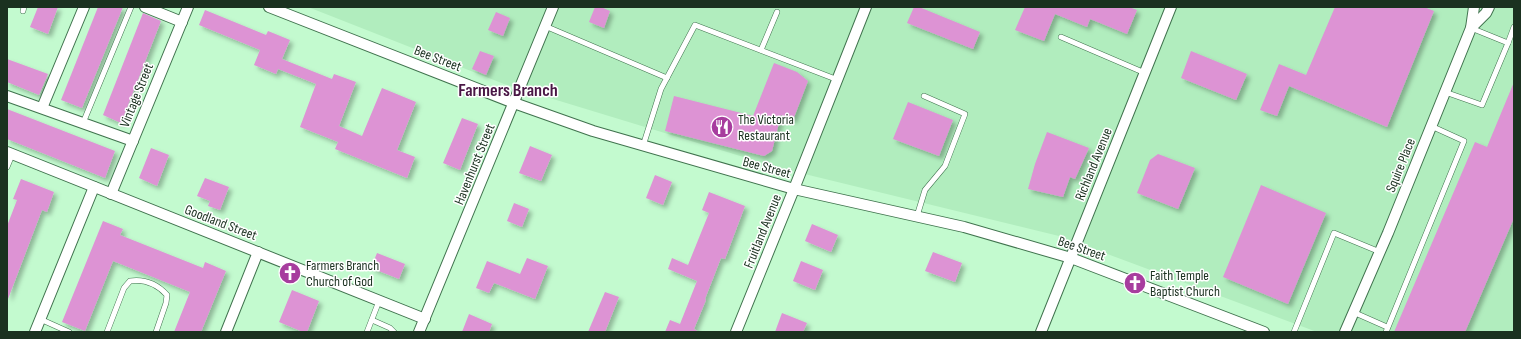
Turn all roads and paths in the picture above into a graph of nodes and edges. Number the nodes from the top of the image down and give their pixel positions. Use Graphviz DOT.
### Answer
graph roads {
  1 [pos="84,7"];
  2 [pos="131,7"];
  3 [pos="145,7"];
  4 [pos="188,7"];
  5 [pos="269,7"];
  6 [pos="553,7"];
  7 [pos="866,7"];
  8 [pos="1171,7"];
  9 [pos="1474,7"];
  10 [pos="1489,7"];
  11 [pos="778,12"];
  12 [pos="182,22"];
  13 [pos="545,26"];
  14 [pos="1514,26"];
  15 [pos="1471,28"];
  16 [pos="1061,37"];
  17 [pos="1508,43"];
  18 [pos="761,50"];
  19 [pos="1145,72"];
  20 [pos="667,78"];
  21 [pos="838,80"];
  22 [pos="1446,92"];
  23 [pos="7,96"];
  24 [pos="924,96"];
  25 [pos="514,103"];
  26 [pos="42,108"];
  27 [pos="83,123"];
  28 [pos="1431,126"];
  29 [pos="133,140"];
  30 [pos="643,146"];
  31 [pos="10,154"];
  32 [pos="7,167"];
  33 [pos="94,188"];
  34 [pos="794,189"];
  35 [pos="111,194"];
  36 [pos="917,216"];
  37 [pos="258,252"];
  38 [pos="1380,252"];
  39 [pos="1071,258"];
  40 [pos="379,301"];
  41 [pos="1353,312"];
  42 [pos="40,319"];
  43 [pos="425,319"];
  44 [pos="372,320"];
  45 [pos="1387,330"];
  46 [pos="35,332"];
  47 [pos="69,332"];
  48 [pos="108,332"];
  49 [pos="156,332"];
  50 [pos="226,332"];
  51 [pos="367,332"];
  52 [pos="394,332"];
  53 [pos="419,332"];
  54 [pos="736,332"];
  55 [pos="1041,332"];
  56 [pos="1264,332"];
  57 [pos="1294,332"];
  58 [pos="1345,332"];
  1 -- 26 [label="street"];
  2 -- 27 [label="lane"];
  3 -- 12 [label="street"];
  4 -- 12 [label="street, Vintage Street"];
  5 -- 25 [label="street, Bee Street"];
  6 -- 13 [label="street, Havenhurst Street"];
  7 -- 21 [label="street, Fruitland Avenue"];
  8 -- 19 [label="street, Richland Avenue"];
  9 -- 15 [label="street, Squire Place"];
  10 -- 15 [label="street"];
  11 -- 18 [label="lane"];
  12 -- 29 [label="street, Vintage Street"];
  13 -- 20 [label="lane"];
  13 -- 25 [label="street, Havenhurst Street"];
  14 -- 17 [label="lane"];
  15 -- 17 [label="lane"];
  15 -- 22 [label="street, Squire Place"];
  16 -- 19 [label="lane"];
  17 -- 22 [label="lane"];
  18 -- 20 [label="lane"];
  18 -- 21 [label="lane"];
  19 -- 39 [label="street, Richland Avenue"];
  20 -- 30 [label="lane"];
  21 -- 34 [label="street, Fruitland Avenue"];
  22 -- 28 [label="street, Squire Place"];
  23 -- 26 [label="street"];
  24 -- 36 [label="lane"];
  25 -- 30 [label="street, Bee Street"];
  25 -- 43 [label="street, Havenhurst Street"];
  26 -- 27 [label="street"];
  27 -- 29 [label="street"];
  28 -- 38 [label="street, Squire Place"];
  28 -- 45 [label="lane"];
  29 -- 35 [label="street, Vintage Street"];
  30 -- 34 [label="street, Bee Street"];
  31 -- 32 [label="lane"];
  31 -- 33 [label="street, Goodland Street"];
  33 -- 35 [label="street, Goodland Street"];
  33 -- 42 [label="street"];
  34 -- 36 [label="street, Bee Street"];
  34 -- 54 [label="street, Fruitland Avenue"];
  35 -- 37 [label="street, Goodland Street"];
  36 -- 39 [label="street, Bee Street"];
  37 -- 40 [label="street, Goodland Street"];
  37 -- 50 [label="street"];
  38 -- 41 [label="street, Squire Place"];
  38 -- 57 [label="lane"];
  39 -- 55 [label="street, Richland Avenue"];
  39 -- 56 [label="street, Bee Street"];
  40 -- 43 [label="street, Goodland Street"];
  40 -- 44 [label="lane"];
  41 -- 45 [label="lane"];
  41 -- 58 [label="street, Squire Place"];
  42 -- 46 [label="street"];
  42 -- 47 [label="lane"];
  43 -- 53 [label="street, Havenhurst Street"];
  44 -- 51 [label="lane"];
  44 -- 52 [label="lane"];
  48 -- 49 [label="lane"];
}
